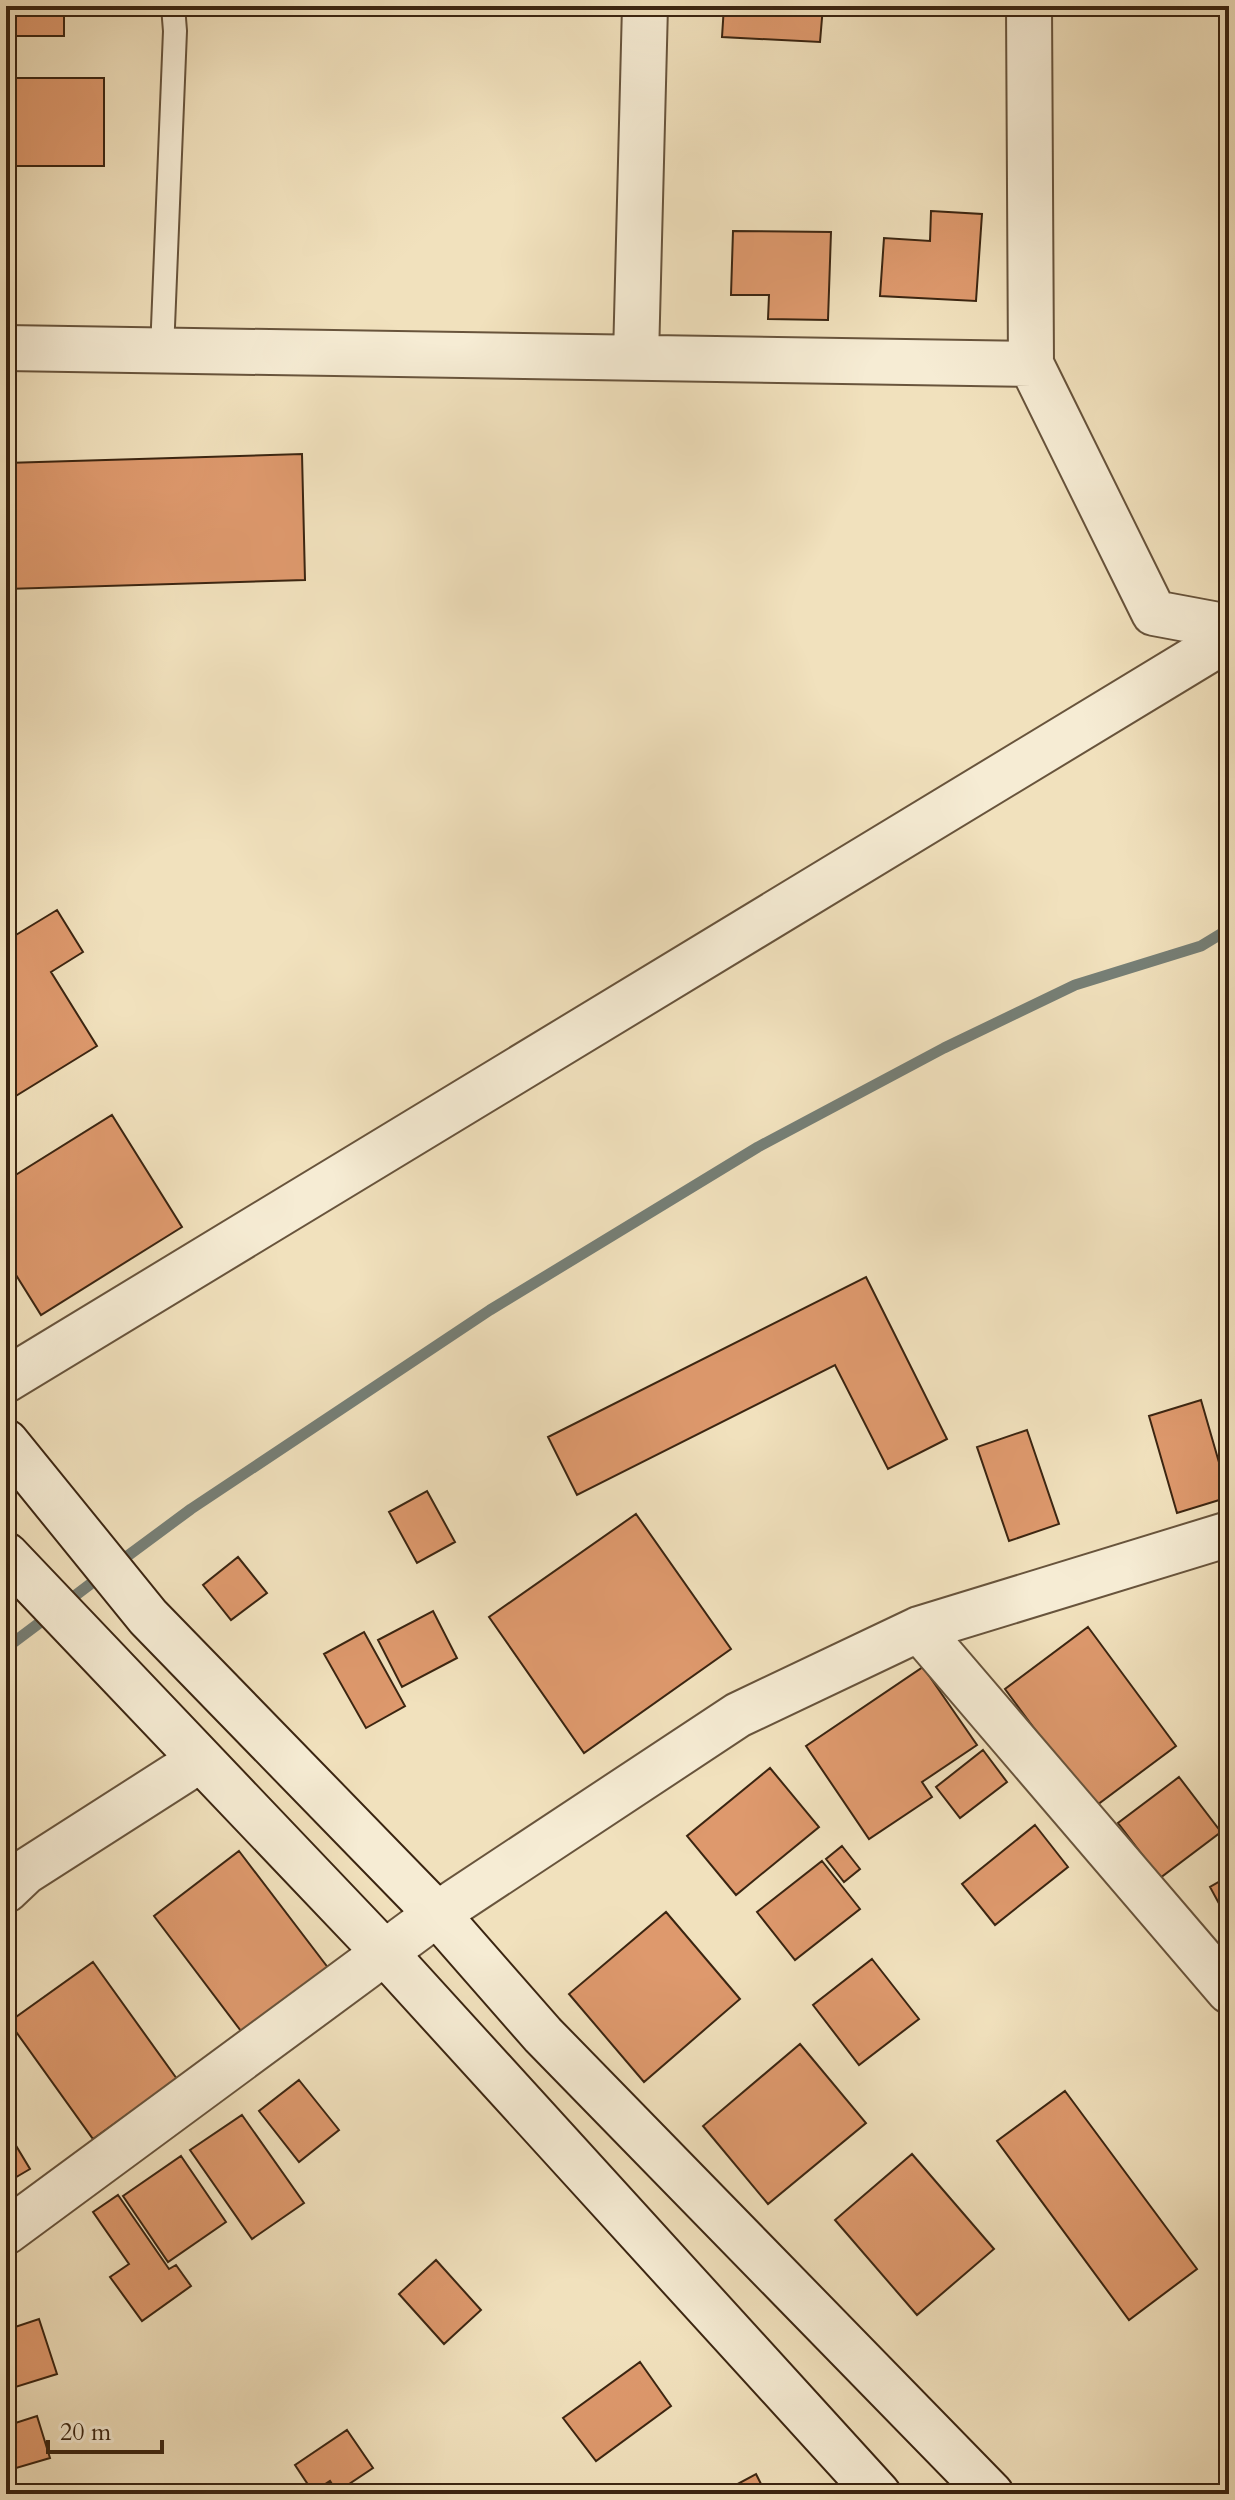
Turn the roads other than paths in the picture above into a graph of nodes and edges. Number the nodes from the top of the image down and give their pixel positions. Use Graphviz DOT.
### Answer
graph roads {
  1 [pos="173,6"];
  2 [pos="645,6"];
  3 [pos="1029,6"];
  4 [pos="6,348"];
  5 [pos="162,351"];
  6 [pos="636,357"];
  7 [pos="1031,364"];
  8 [pos="1229,627"];
  9 [pos="1229,638"];
  10 [pos="6,1380"];
  11 [pos="6,1442"];
  12 [pos="1229,1534"];
  13 [pos="6,1555"];
  14 [pos="919,1629"];
  15 [pos="200,1760"];
  16 [pos="6,1890"];
  17 [pos="437,1914"];
  18 [pos="385,1953"];
  19 [pos="1229,1991"];
  20 [pos="6,2232"];
  21 [pos="878,2494"];
  22 [pos="991,2494"];
  1 -- 5 [label="lane"];
  2 -- 6 [label="street"];
  3 -- 7 [label="street"];
  4 -- 5 [label="street"];
  5 -- 6 [label="street"];
  6 -- 7 [label="street"];
  7 -- 8 [label="street"];
  9 -- 10 [label="street"];
  11 -- 17 [label="street"];
  12 -- 14 [label="street"];
  13 -- 15 [label="street"];
  14 -- 17 [label="street"];
  14 -- 19 [label="street"];
  15 -- 16 [label="street"];
  15 -- 18 [label="street"];
  17 -- 18 [label="street"];
  17 -- 22 [label="street"];
  18 -- 20 [label="street"];
  18 -- 21 [label="street"];
}
